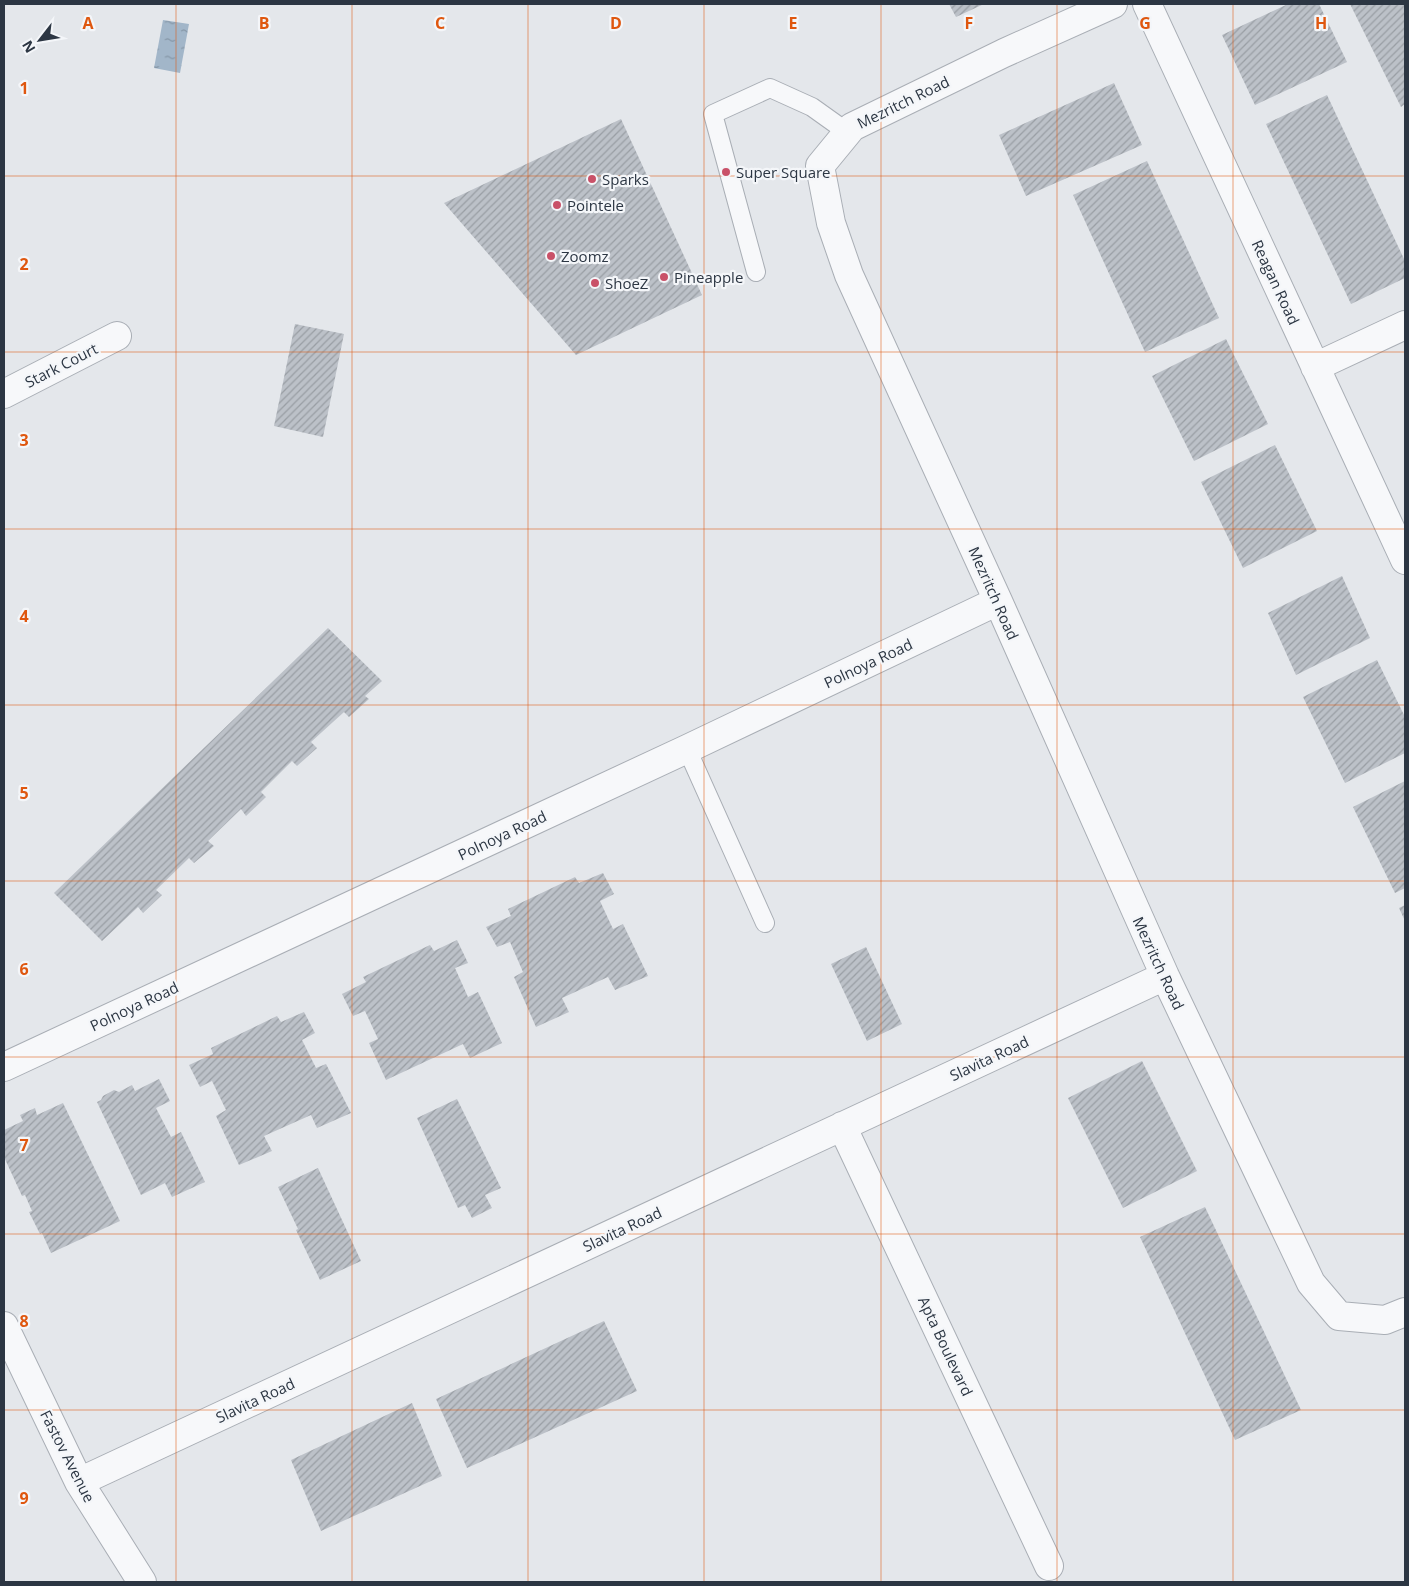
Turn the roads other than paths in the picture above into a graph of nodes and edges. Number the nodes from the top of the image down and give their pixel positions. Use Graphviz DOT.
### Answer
graph roads {
  1 [pos="1113,4"];
  2 [pos="1147,4"];
  3 [pos="847,132"];
  4 [pos="756,272"];
  5 [pos="1405,325"];
  6 [pos="117,336"];
  7 [pos="1315,367"];
  8 [pos="4,394"];
  9 [pos="1405,560"];
  10 [pos="998,601"];
  11 [pos="687,749"];
  12 [pos="765,923"];
  13 [pos="1165,976"];
  14 [pos="4,1067"];
  15 [pos="842,1126"];
  16 [pos="1405,1312"];
  17 [pos="4,1326"];
  18 [pos="79,1482"];
  19 [pos="1050,1566"];
  20 [pos="142,1582"];
  1 -- 3 [label="street, Mezritch Road"];
  2 -- 7 [label="street, Reagan Road"];
  3 -- 4 [label="lane"];
  3 -- 10 [label="street, Mezritch Road"];
  5 -- 7 [label="street"];
  6 -- 8 [label="street, Stark Court"];
  7 -- 9 [label="street, Reagan Road"];
  10 -- 11 [label="street, Polnoya Road"];
  10 -- 13 [label="street, Mezritch Road"];
  11 -- 12 [label="lane"];
  11 -- 14 [label="street, Polnoya Road"];
  13 -- 15 [label="street, Slavita Road"];
  13 -- 16 [label="street, Mezritch Road"];
  15 -- 18 [label="street, Slavita Road"];
  15 -- 19 [label="street, Apta Boulevard"];
  17 -- 18 [label="street, Fastov Avenue"];
  18 -- 20 [label="street, Fastov Avenue"];
}
